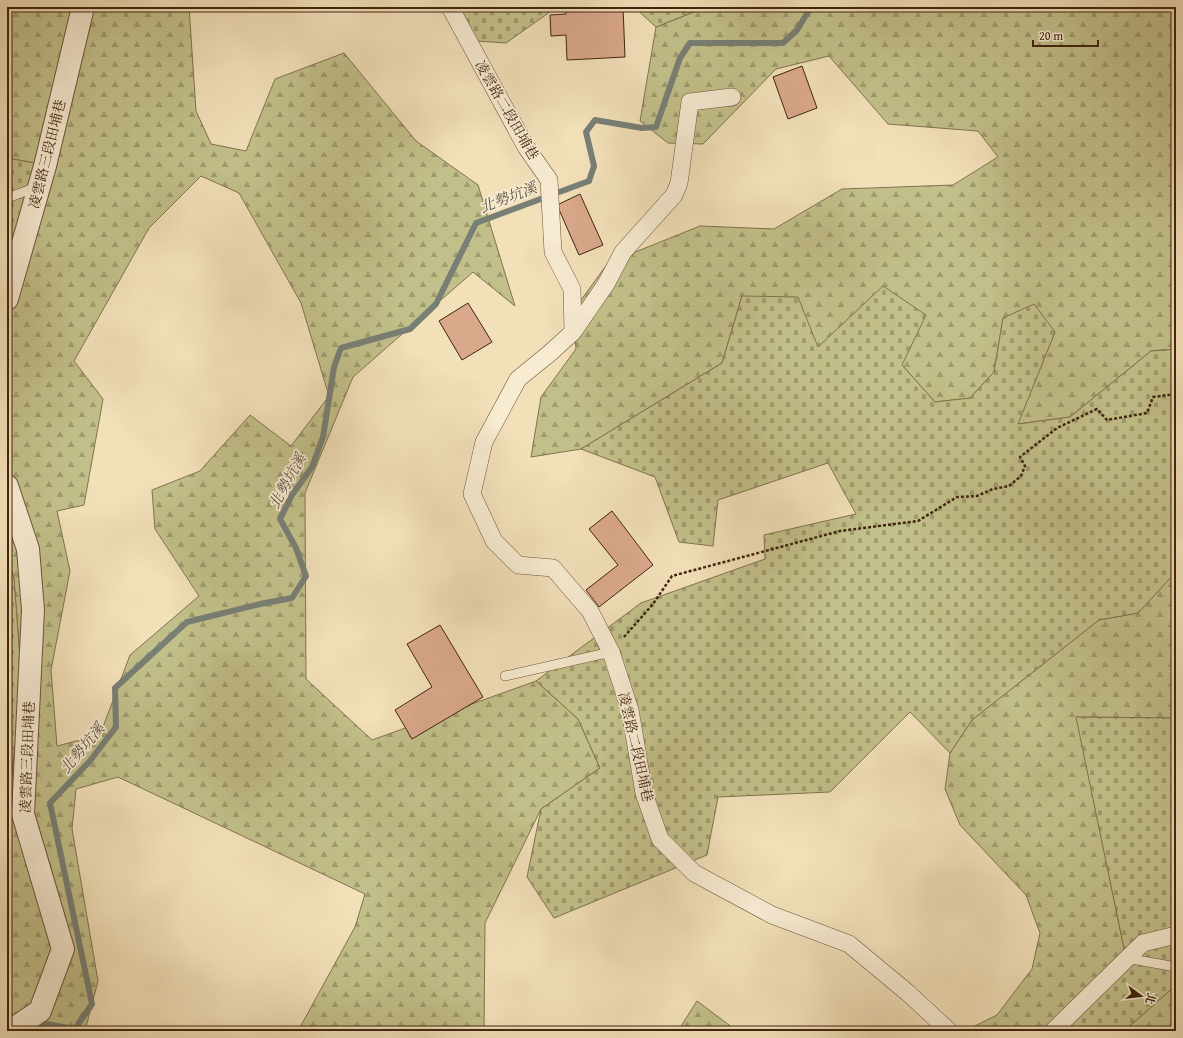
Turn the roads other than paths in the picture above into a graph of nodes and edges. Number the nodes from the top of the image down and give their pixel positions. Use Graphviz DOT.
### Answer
graph roads {
  1 [pos="83,7"];
  2 [pos="450,7"];
  3 [pos="732,97"];
  4 [pos="40,186"];
  5 [pos="7,198"];
  6 [pos="7,300"];
  7 [pos="574,332"];
  8 [pos="7,486"];
  9 [pos="611,652"];
  10 [pos="505,676"];
  11 [pos="1176,934"];
  12 [pos="1126,958"];
  13 [pos="1176,967"];
  14 [pos="10,1031"];
  15 [pos="949,1031"];
  16 [pos="1053,1031"];
  1 -- 4 [label="street, 凌雲路三段田埔巷"];
  2 -- 7 [label="street, 凌雲路二段田埔巷"];
  3 -- 7 [label="street, 凌雲路二段田埔巷"];
  4 -- 5 [label="lane"];
  4 -- 6 [label="street, 凌雲路三段田埔巷"];
  7 -- 9 [label="street, 凌雲路二段田埔巷"];
  8 -- 14 [label="street, 凌雲路三段田埔巷"];
  9 -- 10 [label="lane"];
  9 -- 15 [label="street, 凌雲路二段田埔巷"];
  11 -- 12 [label="street"];
  12 -- 13 [label="lane"];
  12 -- 16 [label="street"];
}
